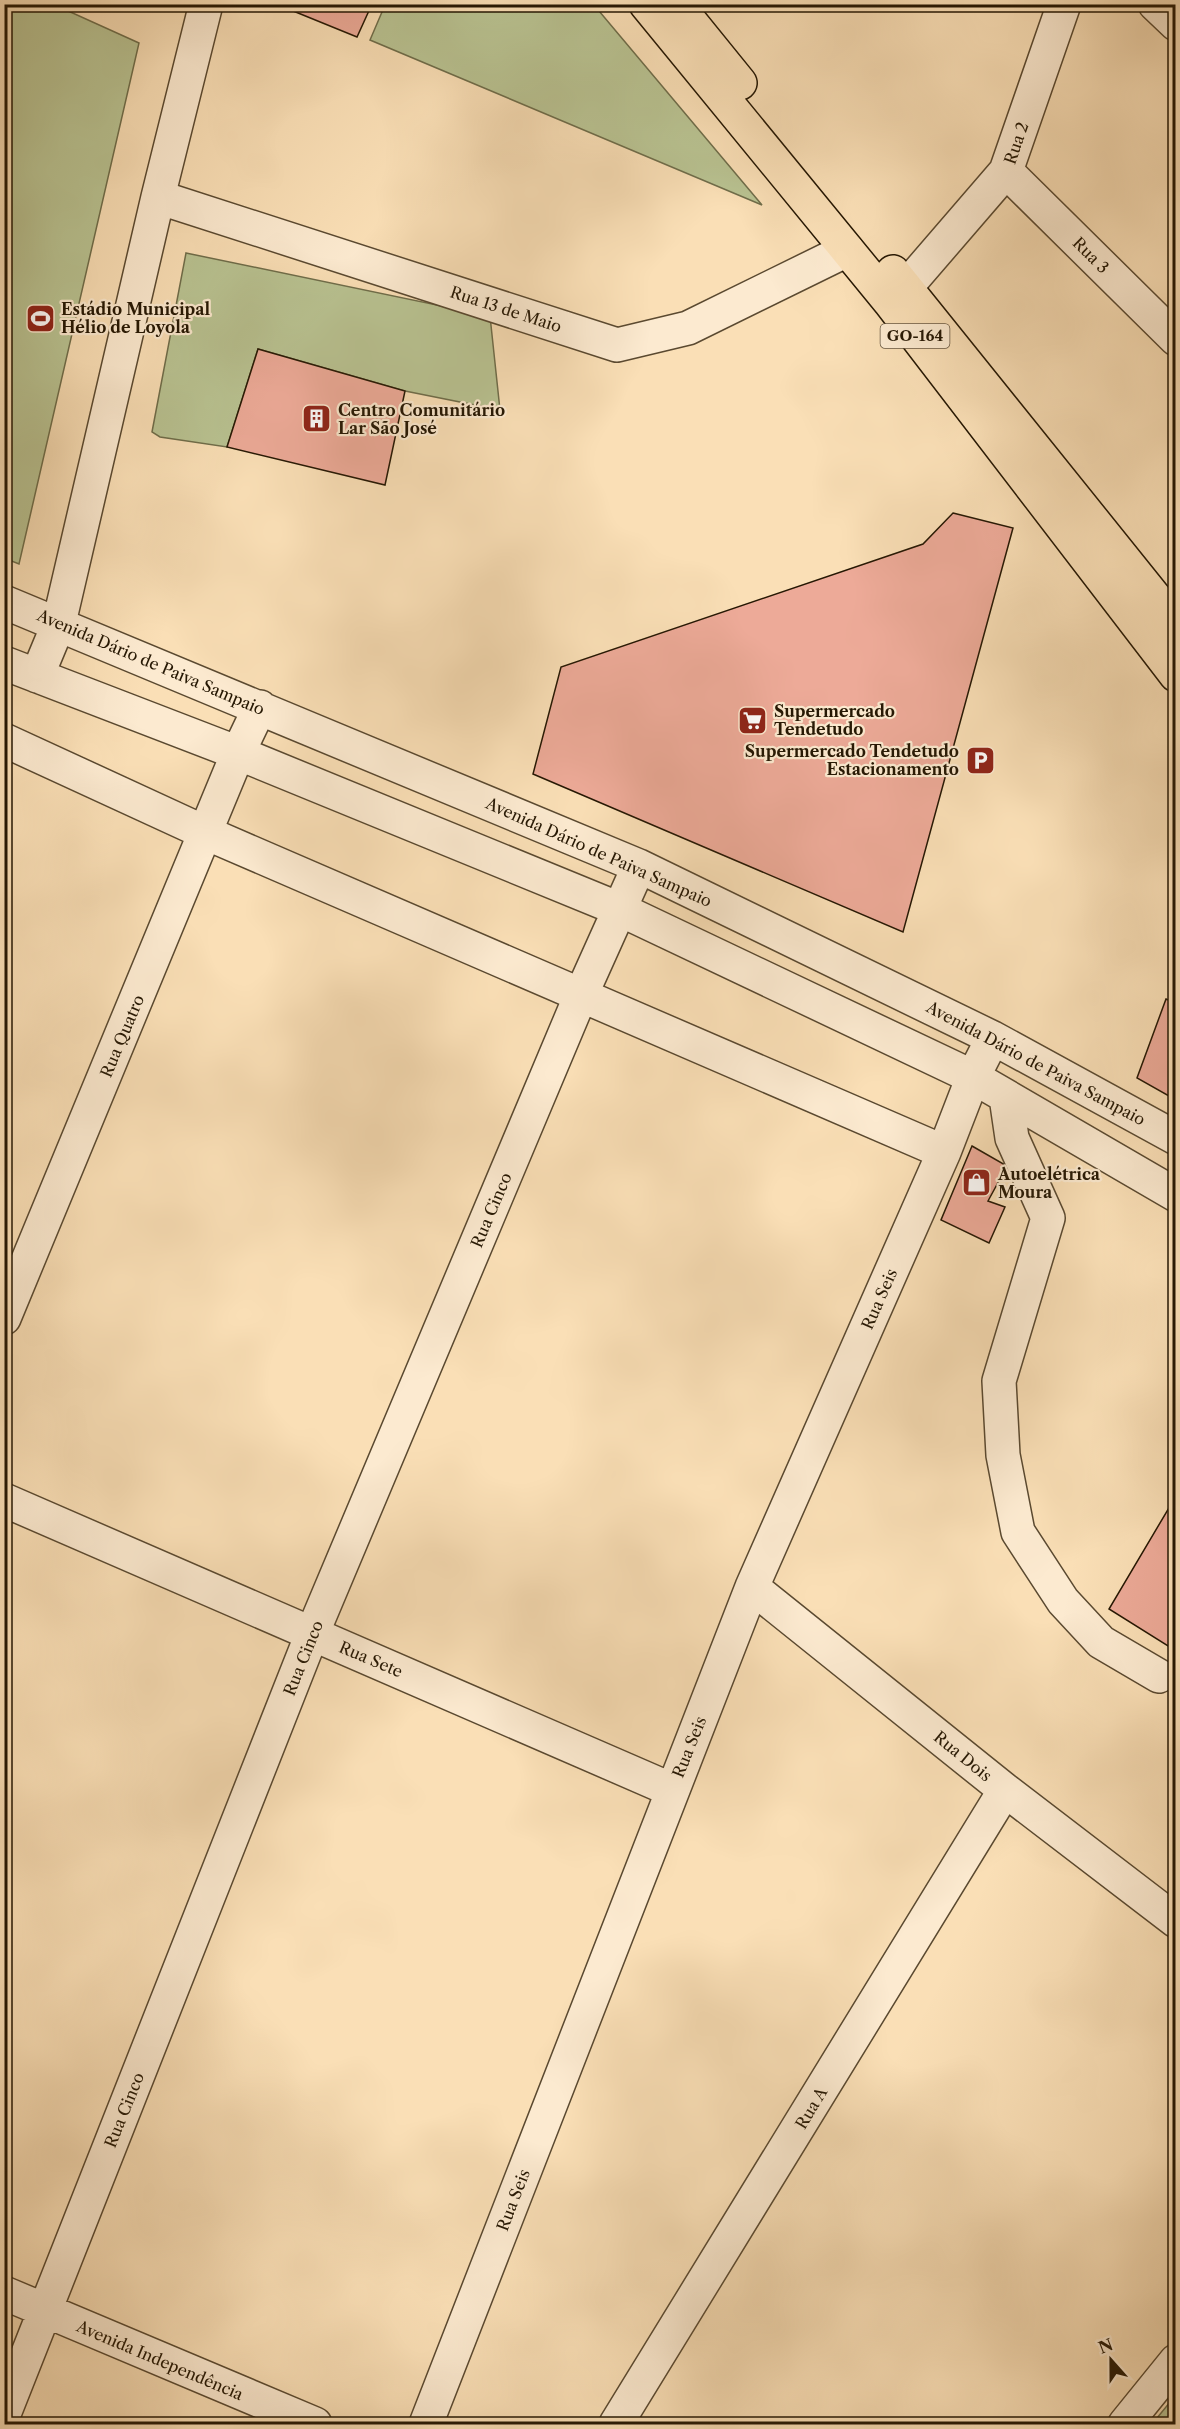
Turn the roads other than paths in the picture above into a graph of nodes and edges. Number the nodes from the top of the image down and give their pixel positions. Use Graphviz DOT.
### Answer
graph roads {
  1 [pos="646,4"];
  2 [pos="676,4"];
  3 [pos="1064,4"];
  4 [pos="1155,4"];
  5 [pos="200,6"];
  6 [pos="1176,24"];
  7 [pos="1006,171"];
  8 [pos="158,196"];
  9 [pos="847,250"];
  10 [pos="906,288"];
  11 [pos="1176,339"];
  12 [pos="4,602"];
  13 [pos="59,623"];
  14 [pos="1176,624"];
  15 [pos="4,663"];
  16 [pos="1176,675"];
  17 [pos="37,676"];
  18 [pos="260,707"];
  19 [pos="4,740"];
  20 [pos="238,753"];
  21 [pos="207,833"];
  22 [pos="639,866"];
  23 [pos="619,909"];
  24 [pos="581,995"];
  25 [pos="993,1038"];
  26 [pos="973,1077"];
  27 [pos="1006,1096"];
  28 [pos="1176,1138"];
  29 [pos="944,1152"];
  30 [pos="1176,1195"];
  31 [pos="4,1318"];
  32 [pos="4,1500"];
  33 [pos="752,1587"];
  34 [pos="312,1634"];
  35 [pos="1159,1676"];
  36 [pos="672,1790"];
  37 [pos="1005,1790"];
  38 [pos="1176,1922"];
  39 [pos="4,2294"];
  40 [pos="44,2311"];
  41 [pos="1176,2361"];
  42 [pos="4,2414"];
  43 [pos="315,2424"];
  44 [pos="426,2424"];
  45 [pos="616,2424"];
  46 [pos="1125,2424"];
  1 -- 9 [label="main road, GO-164"];
  2 -- 10 [label="main road, GO-164"];
  3 -- 7 [label="street, Rua 2"];
  4 -- 6 [label="street"];
  5 -- 8 [label="street"];
  7 -- 10 [label="street, Rua 2"];
  7 -- 11 [label="street, Rua 3"];
  8 -- 9 [label="street, Rua 13 de Maio"];
  8 -- 13 [label="street"];
  9 -- 16 [label="main road, GO-164"];
  10 -- 14 [label="main road, GO-164"];
  12 -- 13 [label="street, Avenida Dário de Paiva Sampaio"];
  13 -- 17 [label="street"];
  13 -- 18 [label="street, Avenida Dário de Paiva Sampaio"];
  15 -- 17 [label="street"];
  17 -- 20 [label="street"];
  18 -- 20 [label="street, Rua Quatro"];
  18 -- 22 [label="street, Avenida Dário de Paiva Sampaio"];
  19 -- 21 [label="street"];
  20 -- 21 [label="street, Rua Quatro"];
  20 -- 23 [label="street"];
  21 -- 24 [label="street"];
  21 -- 31 [label="street, Rua Quatro"];
  22 -- 23 [label="street, Rua Cinco"];
  22 -- 25 [label="street, Avenida Dário de Paiva Sampaio"];
  23 -- 24 [label="street, Rua Cinco"];
  23 -- 26 [label="street"];
  24 -- 29 [label="street"];
  24 -- 34 [label="street, Rua Cinco"];
  25 -- 26 [label="street, Rua Seis"];
  25 -- 28 [label="street, Avenida Dário de Paiva Sampaio"];
  26 -- 27 [label="street"];
  26 -- 29 [label="street, Rua Seis"];
  27 -- 30 [label="street"];
  27 -- 35 [label="street"];
  29 -- 33 [label="street, Rua Seis"];
  32 -- 34 [label="street, Rua Sete"];
  33 -- 36 [label="street, Rua Seis"];
  33 -- 37 [label="street, Rua Dois"];
  34 -- 36 [label="street, Rua Sete"];
  34 -- 40 [label="street, Rua Cinco"];
  36 -- 44 [label="street, Rua Seis"];
  37 -- 38 [label="street, Rua Dois"];
  37 -- 45 [label="street, Rua A"];
  39 -- 40 [label="street, Avenida Independência"];
  40 -- 42 [label="street, Rua Cinco"];
  40 -- 43 [label="street, Avenida Independência"];
  41 -- 46 [label="street"];
}
